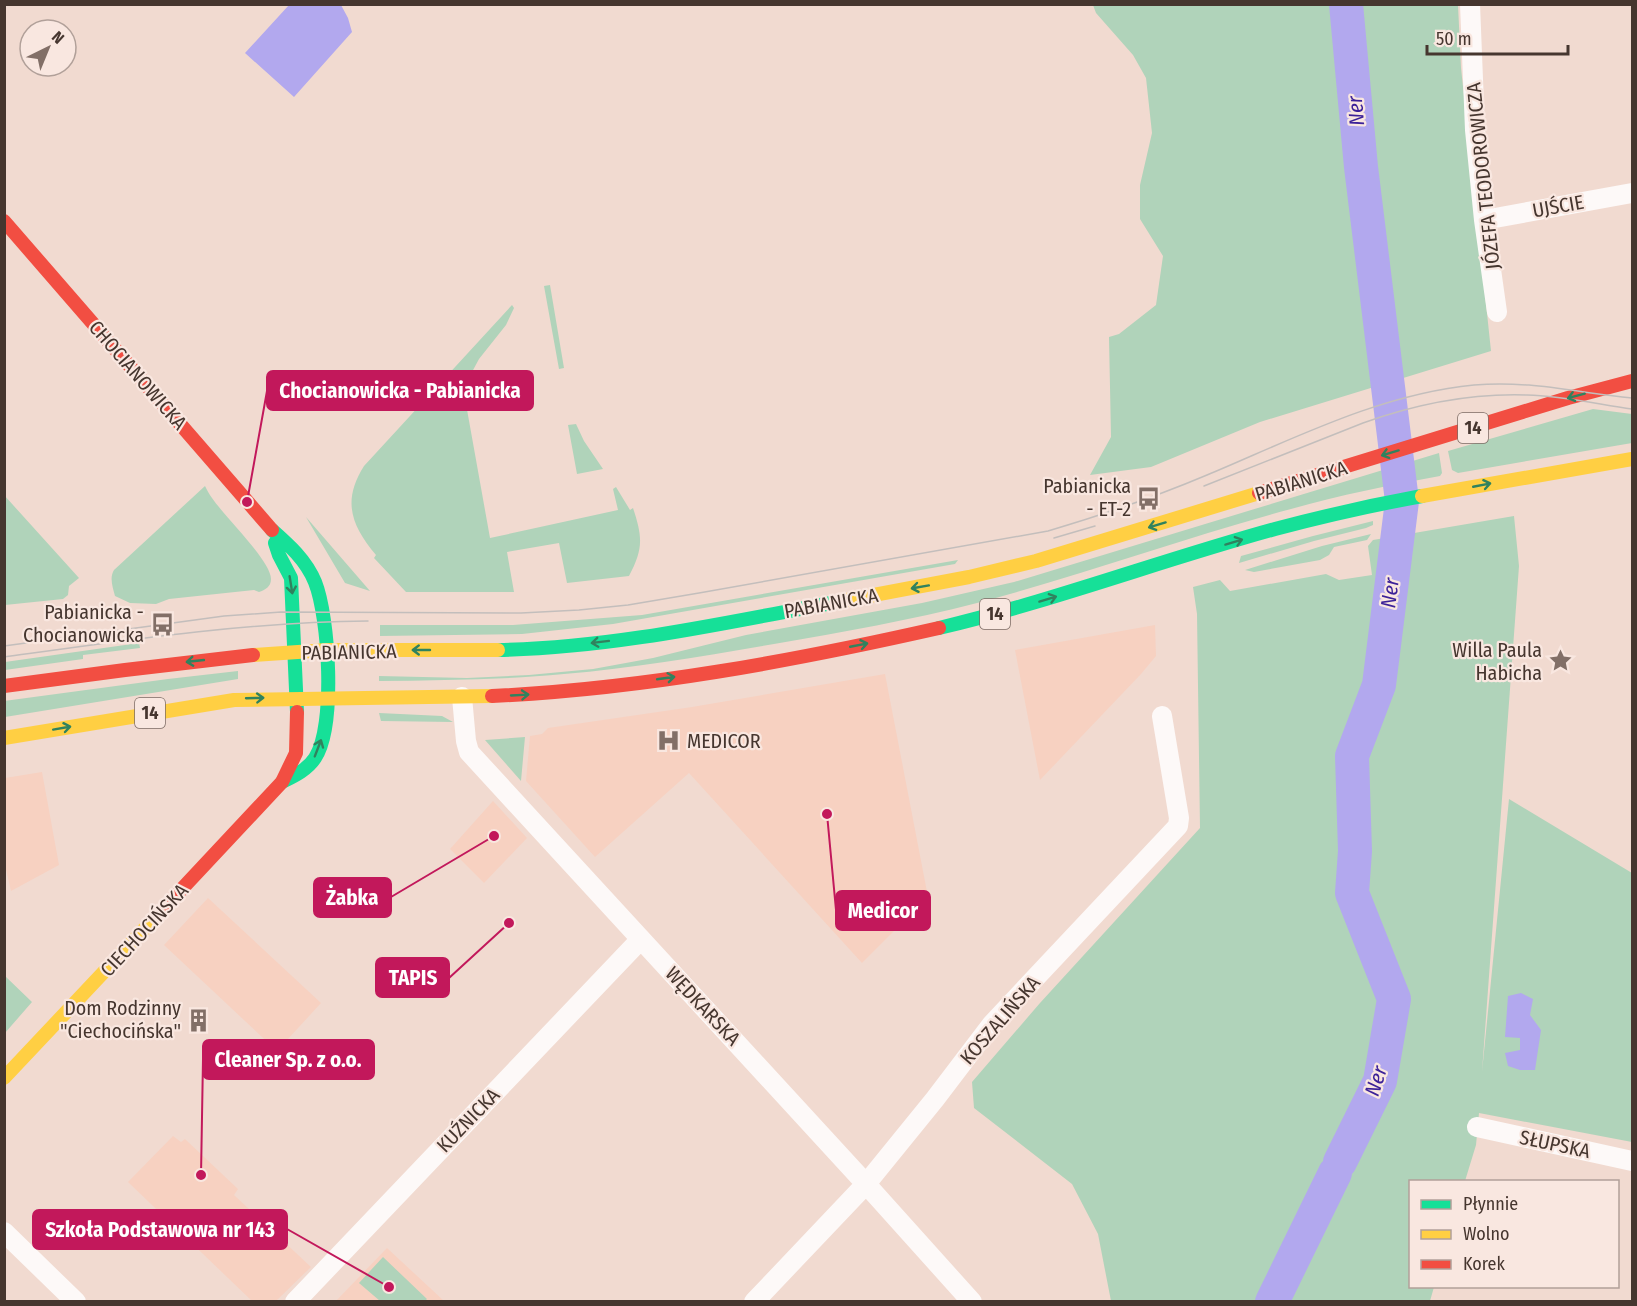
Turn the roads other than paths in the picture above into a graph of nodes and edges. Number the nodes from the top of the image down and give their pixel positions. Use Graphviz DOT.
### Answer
graph roads {
  1 [pos="1470,4"];
  2 [pos="1632,193"];
  3 [pos="1484,220"];
  4 [pos="4,221"];
  5 [pos="1497,312"];
  6 [pos="1632,381"];
  7 [pos="1632,459"];
  8 [pos="272,530"];
  9 [pos="326,650"];
  10 [pos="295,652"];
  11 [pos="4,686"];
  12 [pos="462,697"];
  13 [pos="297,698"];
  14 [pos="326,698"];
  15 [pos="1162,716"];
  16 [pos="4,738"];
  17 [pos="282,782"];
  18 [pos="641,939"];
  19 [pos="4,1078"];
  20 [pos="1477,1127"];
  21 [pos="1632,1161"];
  22 [pos="866,1184"];
  23 [pos="4,1232"];
  24 [pos="76,1302"];
  25 [pos="295,1302"];
  26 [pos="753,1302"];
  27 [pos="972,1302"];
  1 -- 3 [label="street, JÓZEFA TEODOROWICZA"];
  2 -- 3 [label="street, UJŚCIE"];
  3 -- 5 [label="street, JÓZEFA TEODOROWICZA"];
  4 -- 8 [label="main road, CHOCIANOWICKA"];
  6 -- 9 [label="main road, PABIANICKA / 14, one-way"];
  12 -- 7 [label="main road, PABIANICKA / 14, one-way"];
  8 -- 9 [label="main road, CHOCIANOWICKA"];
  8 -- 10 [label="main road, CHOCIANOWICKA, one-way"];
  9 -- 10 [label="main road, PABIANICKA / 14"];
  9 -- 14 [label="main road, CHOCIANOWICKA"];
  10 -- 11 [label="main road, PABIANICKA / 14, one-way"];
  10 -- 13 [label="main road, CHOCIANOWICKA"];
  12 -- 14 [label="main road, PABIANICKA / 14"];
  12 -- 18 [label="street, WĘDKARSKA"];
  13 -- 14 [label="main road, PABIANICKA / 14"];
  16 -- 13 [label="main road, PABIANICKA / 14, one-way"];
  13 -- 17 [label="main road, CIECHOCIŃSKA"];
  17 -- 14 [label="main road, CIECHOCIŃSKA, one-way"];
  15 -- 22 [label="street, KOSZALIŃSKA"];
  17 -- 19 [label="main road, CIECHOCIŃSKA"];
  18 -- 22 [label="street, WĘDKARSKA"];
  18 -- 25 [label="street, KUŹNICKA"];
  20 -- 21 [label="street, SŁUPSKA"];
  22 -- 26 [label="street, KOSZALIŃSKA"];
  22 -- 27 [label="street, WĘDKARSKA"];
  23 -- 24 [label="street"];
}
